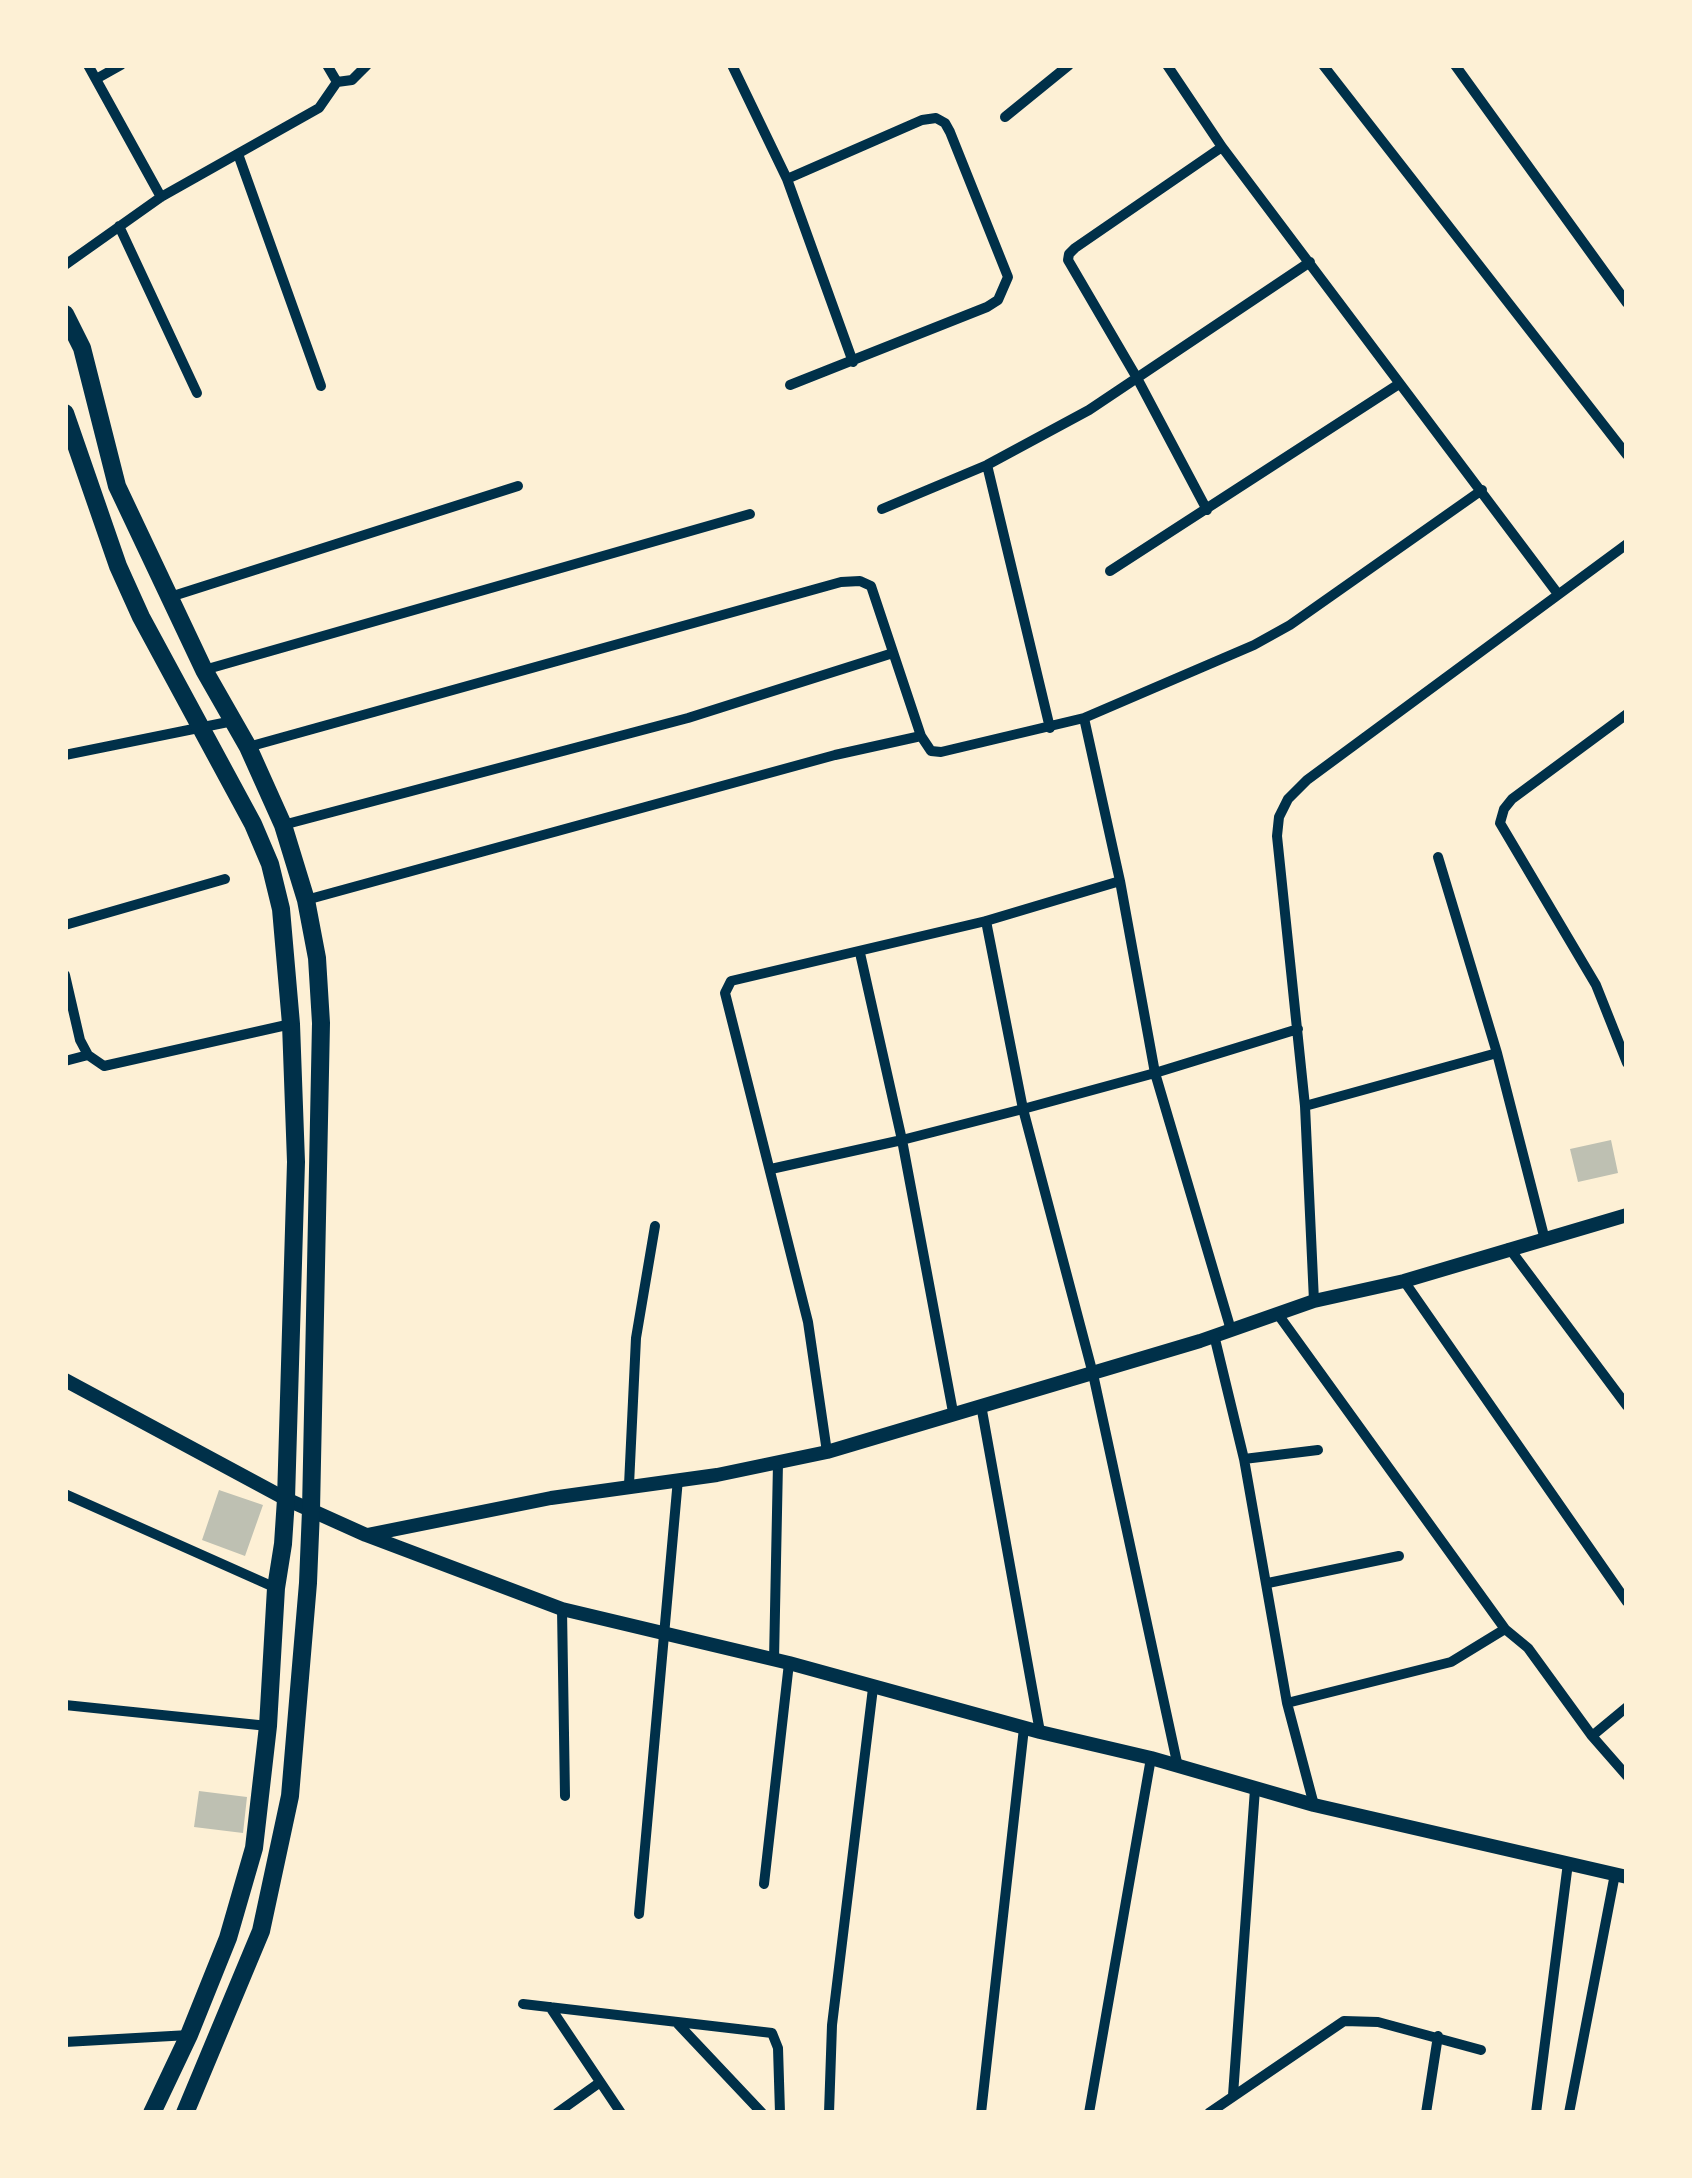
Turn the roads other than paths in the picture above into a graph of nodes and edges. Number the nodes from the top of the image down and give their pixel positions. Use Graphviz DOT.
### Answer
graph roads {
  1 [pos="88,65"];
  2 [pos="122,65"];
  3 [pos="327,65"];
  4 [pos="366,65"];
  5 [pos="732,65"];
  6 [pos="1070,65"];
  7 [pos="1323,65"];
  8 [pos="1455,65"];
  9 [pos="1170,66"];
  10 [pos="96,78"];
  11 [pos="337,82"];
  12 [pos="1005,117"];
  13 [pos="1222,147"];
  14 [pos="238,154"];
  15 [pos="787,179"];
  16 [pos="161,196"];
  17 [pos="119,226"];
  18 [pos="1310,262"];
  19 [pos="65,265"];
  20 [pos="1627,303"];
  21 [pos="65,314"];
  22 [pos="853,362"];
  23 [pos="1137,378"];
  24 [pos="1400,384"];
  25 [pos="790,385"];
  26 [pos="322,386"];
  27 [pos="197,393"];
  28 [pos="65,413"];
  29 [pos="1627,455"];
  30 [pos="987,465"];
  31 [pos="518,486"];
  32 [pos="1482,490"];
  33 [pos="882,510"];
  34 [pos="1207,510"];
  35 [pos="750,514"];
  36 [pos="1627,544"];
  37 [pos="1110,571"];
  38 [pos="1558,594"];
  39 [pos="170,597"];
  40 [pos="893,653"];
  41 [pos="204,670"];
  42 [pos="1627,714"];
  43 [pos="1084,718"];
  44 [pos="233,721"];
  45 [pos="1050,728"];
  46 [pos="202,729"];
  47 [pos="922,736"];
  48 [pos="248,747"];
  49 [pos="65,756"];
  50 [pos="283,825"];
  51 [pos="1438,856"];
  52 [pos="225,879"];
  53 [pos="1120,880"];
  54 [pos="306,900"];
  55 [pos="986,921"];
  56 [pos="65,926"];
  57 [pos="860,953"];
  58 [pos="65,974"];
  59 [pos="291,1024"];
  60 [pos="1298,1029"];
  61 [pos="1497,1052"];
  62 [pos="88,1055"];
  63 [pos="65,1061"];
  64 [pos="1627,1063"];
  65 [pos="1156,1073"];
  66 [pos="1305,1106"];
  67 [pos="1023,1108"];
  68 [pos="902,1140"];
  69 [pos="771,1169"];
  70 [pos="1627,1215"];
  71 [pos="655,1226"];
  72 [pos="1545,1240"];
  73 [pos="1509,1248"];
  74 [pos="1404,1281"];
  75 [pos="1314,1301"];
  76 [pos="1277,1313"];
  77 [pos="1231,1330"];
  78 [pos="1214,1335"];
  79 [pos="1093,1374"];
  80 [pos="65,1380"];
  81 [pos="981,1405"];
  82 [pos="1627,1406"];
  83 [pos="954,1412"];
  84 [pos="1318,1450"];
  85 [pos="827,1452"];
  86 [pos="1244,1459"];
  87 [pos="778,1463"];
  88 [pos="678,1480"];
  89 [pos="629,1485"];
  90 [pos="65,1494"];
  91 [pos="286,1500"];
  92 [pos="311,1510"];
  93 [pos="366,1535"];
  94 [pos="1399,1556"];
  95 [pos="1268,1583"];
  96 [pos="276,1588"];
  97 [pos="1627,1602"];
  98 [pos="562,1609"];
  99 [pos="1505,1629"];
  100 [pos="662,1634"];
  101 [pos="781,1661"];
  102 [pos="874,1688"];
  103 [pos="1287,1703"];
  104 [pos="65,1705"];
  105 [pos="1627,1708"];
  106 [pos="268,1726"];
  107 [pos="1024,1728"];
  108 [pos="1040,1732"];
  109 [pos="1592,1736"];
  110 [pos="1152,1758"];
  111 [pos="1178,1767"];
  112 [pos="1627,1776"];
  113 [pos="1256,1789"];
  114 [pos="565,1796"];
  115 [pos="1314,1805"];
  116 [pos="1568,1863"];
  117 [pos="1621,1876"];
  118 [pos="764,1884"];
  119 [pos="639,1914"];
  120 [pos="523,2004"];
  121 [pos="550,2007"];
  122 [pos="677,2023"];
  123 [pos="189,2035"];
  124 [pos="1438,2036"];
  125 [pos="65,2042"];
  126 [pos="1481,2050"];
  127 [pos="599,2083"];
  128 [pos="1233,2096"];
  129 [pos="152,2113"];
  130 [pos="185,2113"];
  131 [pos="557,2113"];
  132 [pos="621,2113"];
  133 [pos="762,2113"];
  134 [pos="780,2113"];
  135 [pos="829,2113"];
  136 [pos="981,2113"];
  137 [pos="1089,2113"];
  138 [pos="1210,2113"];
  139 [pos="1426,2113"];
  140 [pos="1536,2113"];
  141 [pos="1569,2113"];
  1 -- 10 [label="street"];
  2 -- 10 [label="street"];
  3 -- 11 [label="street"];
  4 -- 11 [label="street"];
  5 -- 15 [label="street"];
  6 -- 12 [label="street"];
  7 -- 29 [label="street"];
  8 -- 20 [label="street"];
  9 -- 13 [label="street"];
  10 -- 16 [label="street"];
  11 -- 14 [label="street"];
  13 -- 18 [label="street"];
  13 -- 23 [label="street"];
  14 -- 16 [label="street"];
  14 -- 26 [label="street"];
  15 -- 22 [label="street"];
  15 -- 22 [label="street"];
  16 -- 17 [label="street"];
  17 -- 19 [label="street"];
  17 -- 27 [label="street"];
  18 -- 23 [label="street"];
  18 -- 24 [label="street"];
  21 -- 39 [label="main road"];
  22 -- 25 [label="street"];
  23 -- 30 [label="street"];
  23 -- 34 [label="street"];
  24 -- 32 [label="street"];
  24 -- 34 [label="street"];
  28 -- 46 [label="main road"];
  30 -- 33 [label="street"];
  30 -- 45 [label="street"];
  31 -- 39 [label="street"];
  32 -- 38 [label="street"];
  32 -- 43 [label="street"];
  34 -- 37 [label="street"];
  35 -- 41 [label="street"];
  36 -- 38 [label="street"];
  38 -- 60 [label="street"];
  39 -- 41 [label="main road"];
  40 -- 47 [label="street"];
  40 -- 48 [label="street"];
  40 -- 50 [label="street"];
  41 -- 44 [label="main road"];
  42 -- 64 [label="street"];
  43 -- 45 [label="street"];
  43 -- 53 [label="street"];
  44 -- 46 [label="street"];
  44 -- 48 [label="main road"];
  45 -- 47 [label="street"];
  46 -- 49 [label="street"];
  46 -- 59 [label="main road"];
  47 -- 54 [label="street"];
  48 -- 50 [label="main road"];
  50 -- 54 [label="main road"];
  51 -- 61 [label="street"];
  52 -- 56 [label="street"];
  53 -- 55 [label="street"];
  53 -- 65 [label="street"];
  54 -- 92 [label="main road"];
  55 -- 57 [label="street"];
  55 -- 67 [label="street"];
  57 -- 68 [label="street"];
  57 -- 69 [label="street"];
  58 -- 62 [label="street"];
  59 -- 62 [label="street"];
  59 -- 91 [label="main road"];
  60 -- 65 [label="street"];
  60 -- 66 [label="street"];
  61 -- 66 [label="street"];
  61 -- 72 [label="street"];
  62 -- 63 [label="street"];
  65 -- 67 [label="street"];
  65 -- 77 [label="street"];
  66 -- 75 [label="street"];
  67 -- 68 [label="street"];
  67 -- 79 [label="street"];
  68 -- 69 [label="street"];
  68 -- 83 [label="street"];
  69 -- 85 [label="street"];
  70 -- 72 [label="street"];
  71 -- 89 [label="street"];
  72 -- 73 [label="street"];
  73 -- 74 [label="street"];
  73 -- 82 [label="street"];
  74 -- 75 [label="street"];
  74 -- 97 [label="street"];
  75 -- 76 [label="street"];
  76 -- 77 [label="street"];
  76 -- 99 [label="street"];
  77 -- 78 [label="street"];
  78 -- 79 [label="street"];
  78 -- 86 [label="street"];
  79 -- 81 [label="street"];
  79 -- 111 [label="street"];
  80 -- 91 [label="street"];
  81 -- 83 [label="street"];
  81 -- 108 [label="street"];
  83 -- 85 [label="street"];
  84 -- 86 [label="street"];
  85 -- 87 [label="street"];
  86 -- 95 [label="street"];
  87 -- 88 [label="street"];
  87 -- 101 [label="street"];
  88 -- 89 [label="street"];
  88 -- 100 [label="street"];
  89 -- 93 [label="street"];
  90 -- 96 [label="street"];
  91 -- 92 [label="street"];
  91 -- 96 [label="main road"];
  92 -- 93 [label="street"];
  92 -- 130 [label="main road"];
  93 -- 98 [label="street"];
  94 -- 95 [label="street"];
  95 -- 103 [label="street"];
  96 -- 106 [label="main road"];
  98 -- 100 [label="street"];
  98 -- 114 [label="street"];
  99 -- 103 [label="street"];
  99 -- 109 [label="street"];
  100 -- 101 [label="street"];
  100 -- 119 [label="street"];
  101 -- 102 [label="street"];
  101 -- 118 [label="street"];
  102 -- 107 [label="street"];
  102 -- 135 [label="street"];
  103 -- 115 [label="street"];
  104 -- 106 [label="street"];
  105 -- 109 [label="street"];
  106 -- 123 [label="main road"];
  107 -- 108 [label="street"];
  107 -- 136 [label="street"];
  108 -- 110 [label="street"];
  109 -- 112 [label="street"];
  110 -- 111 [label="street"];
  110 -- 137 [label="street"];
  111 -- 113 [label="street"];
  113 -- 115 [label="street"];
  113 -- 128 [label="street"];
  115 -- 116 [label="street"];
  116 -- 117 [label="street"];
  116 -- 140 [label="street"];
  117 -- 141 [label="street"];
  120 -- 121 [label="street"];
  121 -- 122 [label="street"];
  121 -- 127 [label="street"];
  122 -- 133 [label="street"];
  122 -- 134 [label="street"];
  123 -- 125 [label="street"];
  123 -- 129 [label="main road"];
  124 -- 126 [label="street"];
  124 -- 128 [label="street"];
  124 -- 139 [label="street"];
  127 -- 131 [label="street"];
  127 -- 132 [label="street"];
  128 -- 138 [label="street"];
}
